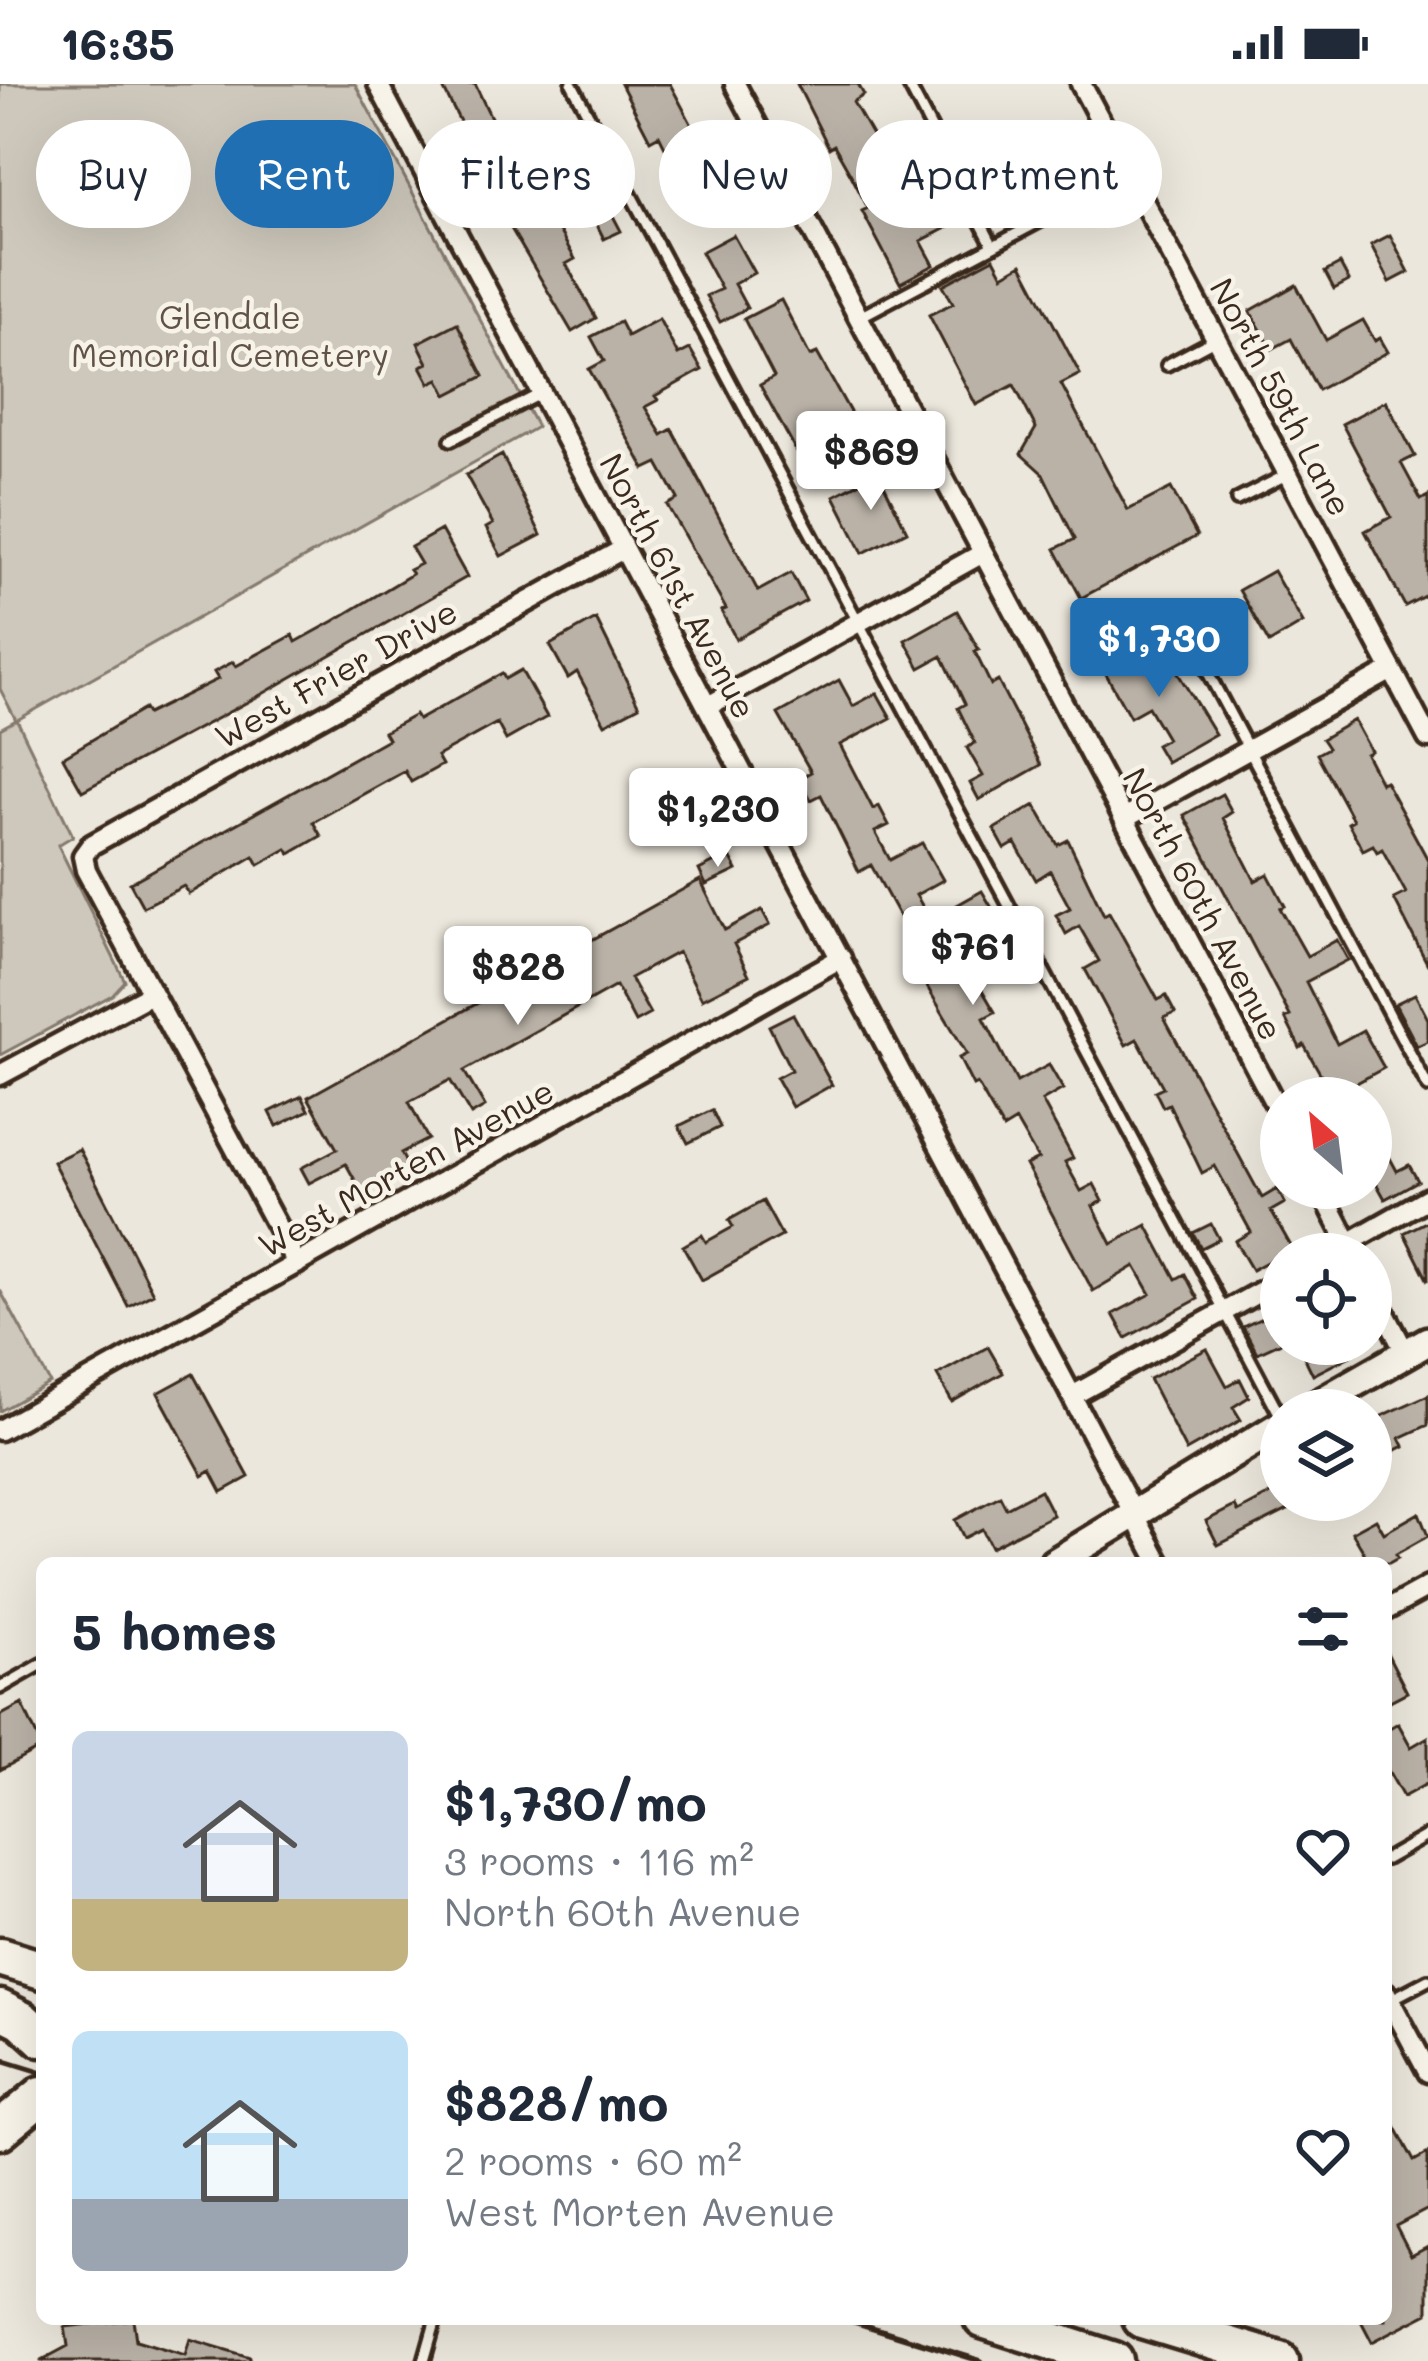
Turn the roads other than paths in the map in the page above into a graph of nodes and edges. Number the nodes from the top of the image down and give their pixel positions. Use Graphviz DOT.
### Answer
graph roads {
  1 [pos="378,84"];
  2 [pos="572,84"];
  3 [pos="735,84"];
  4 [pos="908,84"];
  5 [pos="1081,84"];
  6 [pos="1100,120"];
  7 [pos="1028,228"];
  8 [pos="1158,228"];
  9 [pos="994,246"];
  10 [pos="859,318"];
  11 [pos="1216,338"];
  12 [pos="1167,365"];
  13 [pos="542,393"];
  14 [pos="451,440"];
  15 [pos="1288,474"];
  16 [pos="1237,500"];
  17 [pos="623,549"];
  18 [pos="983,553"];
  19 [pos="1180,620"];
  20 [pos="856,623"];
  21 [pos="1392,670"];
  22 [pos="708,706"];
  23 [pos="1428,738"];
  24 [pos="1250,750"];
  25 [pos="1124,819"];
  26 [pos="841,958"];
  27 [pos="151,994"];
  28 [pos="0,1075"];
  29 [pos="1261,1077"];
  30 [pos="1428,1087"];
  31 [pos="1428,1198"];
  32 [pos="1374,1233"];
  33 [pos="297,1264"];
  34 [pos="1260,1292"];
  35 [pos="1223,1312"];
  36 [pos="1392,1314"];
  37 [pos="1417,1347"];
  38 [pos="1264,1389"];
  39 [pos="1344,1389"];
  40 [pos="1072,1396"];
  41 [pos="0,1430"];
  42 [pos="1260,1435"];
  43 [pos="1136,1516"];
  44 [pos="1064,1557"];
  45 [pos="1157,1557"];
  46 [pos="1428,1586"];
  47 [pos="1392,1607"];
  48 [pos="36,1667"];
  49 [pos="0,1688"];
  50 [pos="1428,1835"];
  51 [pos="1392,1856"];
  52 [pos="0,1957"];
  53 [pos="36,1968"];
  54 [pos="1428,1980"];
  55 [pos="1392,1994"];
  56 [pos="0,2000"];
  57 [pos="1392,2004"];
  58 [pos="0,2009"];
  59 [pos="36,2012"];
  60 [pos="36,2033"];
  61 [pos="1428,2072"];
  62 [pos="36,2100"];
  63 [pos="36,2117"];
  64 [pos="0,2133"];
  65 [pos="434,2325"];
  66 [pos="1001,2325"];
  67 [pos="1162,2325"];
  68 [pos="424,2361"];
  69 [pos="1114,2361"];
  70 [pos="1280,2361"];
  1 -- 13 [label="street, North 61st Avenue"];
  2 -- 20 [label="lane"];
  3 -- 10 [label="street, North 60th Avenue"];
  4 -- 9 [label="lane"];
  5 -- 6 [label="street, North 59th Lane"];
  7 -- 9 [label="lane"];
  8 -- 11 [label="street, North 59th Lane"];
  9 -- 10 [label="lane"];
  10 -- 18 [label="street, North 60th Avenue"];
  11 -- 12 [label="lane"];
  11 -- 15 [label="street, North 59th Lane"];
  13 -- 14 [label="lane"];
  13 -- 17 [label="street, North 61st Avenue"];
  15 -- 16 [label="lane"];
  15 -- 21 [label="street, North 59th Lane"];
  17 -- 22 [label="street, North 61st Avenue"];
  17 -- 27 [label="street, West Frier Drive"];
  18 -- 20 [label="street"];
  18 -- 25 [label="street, North 60th Avenue"];
  19 -- 24 [label="lane"];
  20 -- 22 [label="street"];
  20 -- 35 [label="lane"];
  21 -- 23 [label="street, North 59th Lane"];
  21 -- 24 [label="street"];
  22 -- 26 [label="street, North 61st Avenue"];
  24 -- 25 [label="street"];
  24 -- 30 [label="lane"];
  25 -- 29 [label="street, North 60th Avenue"];
  26 -- 33 [label="street, West Morten Avenue"];
  26 -- 40 [label="street, North 61st Avenue"];
  27 -- 28 [label="street"];
  27 -- 33 [label="street"];
  31 -- 32 [label="street"];
  33 -- 41 [label="street, West Morten Avenue"];
  34 -- 35 [label="street"];
  35 -- 38 [label="lane"];
  35 -- 40 [label="street"];
  36 -- 37 [label="street"];
  37 -- 39 [label="street"];
  40 -- 43 [label="street, North 61st Avenue"];
  42 -- 43 [label="street"];
  43 -- 44 [label="street"];
  43 -- 45 [label="street, North 61st Avenue"];
  46 -- 47 [label="street"];
  48 -- 49 [label="lane"];
  50 -- 51 [label="lane"];
  52 -- 53 [label="highway"];
  54 -- 55 [label="lane"];
  56 -- 59 [label="highway"];
  57 -- 61 [label="street"];
  58 -- 60 [label="highway"];
  62 -- 64 [label="highway"];
  63 -- 64 [label="street"];
  65 -- 68 [label="lane"];
  66 -- 69 [label="highway"];
  67 -- 70 [label="highway"];
}
